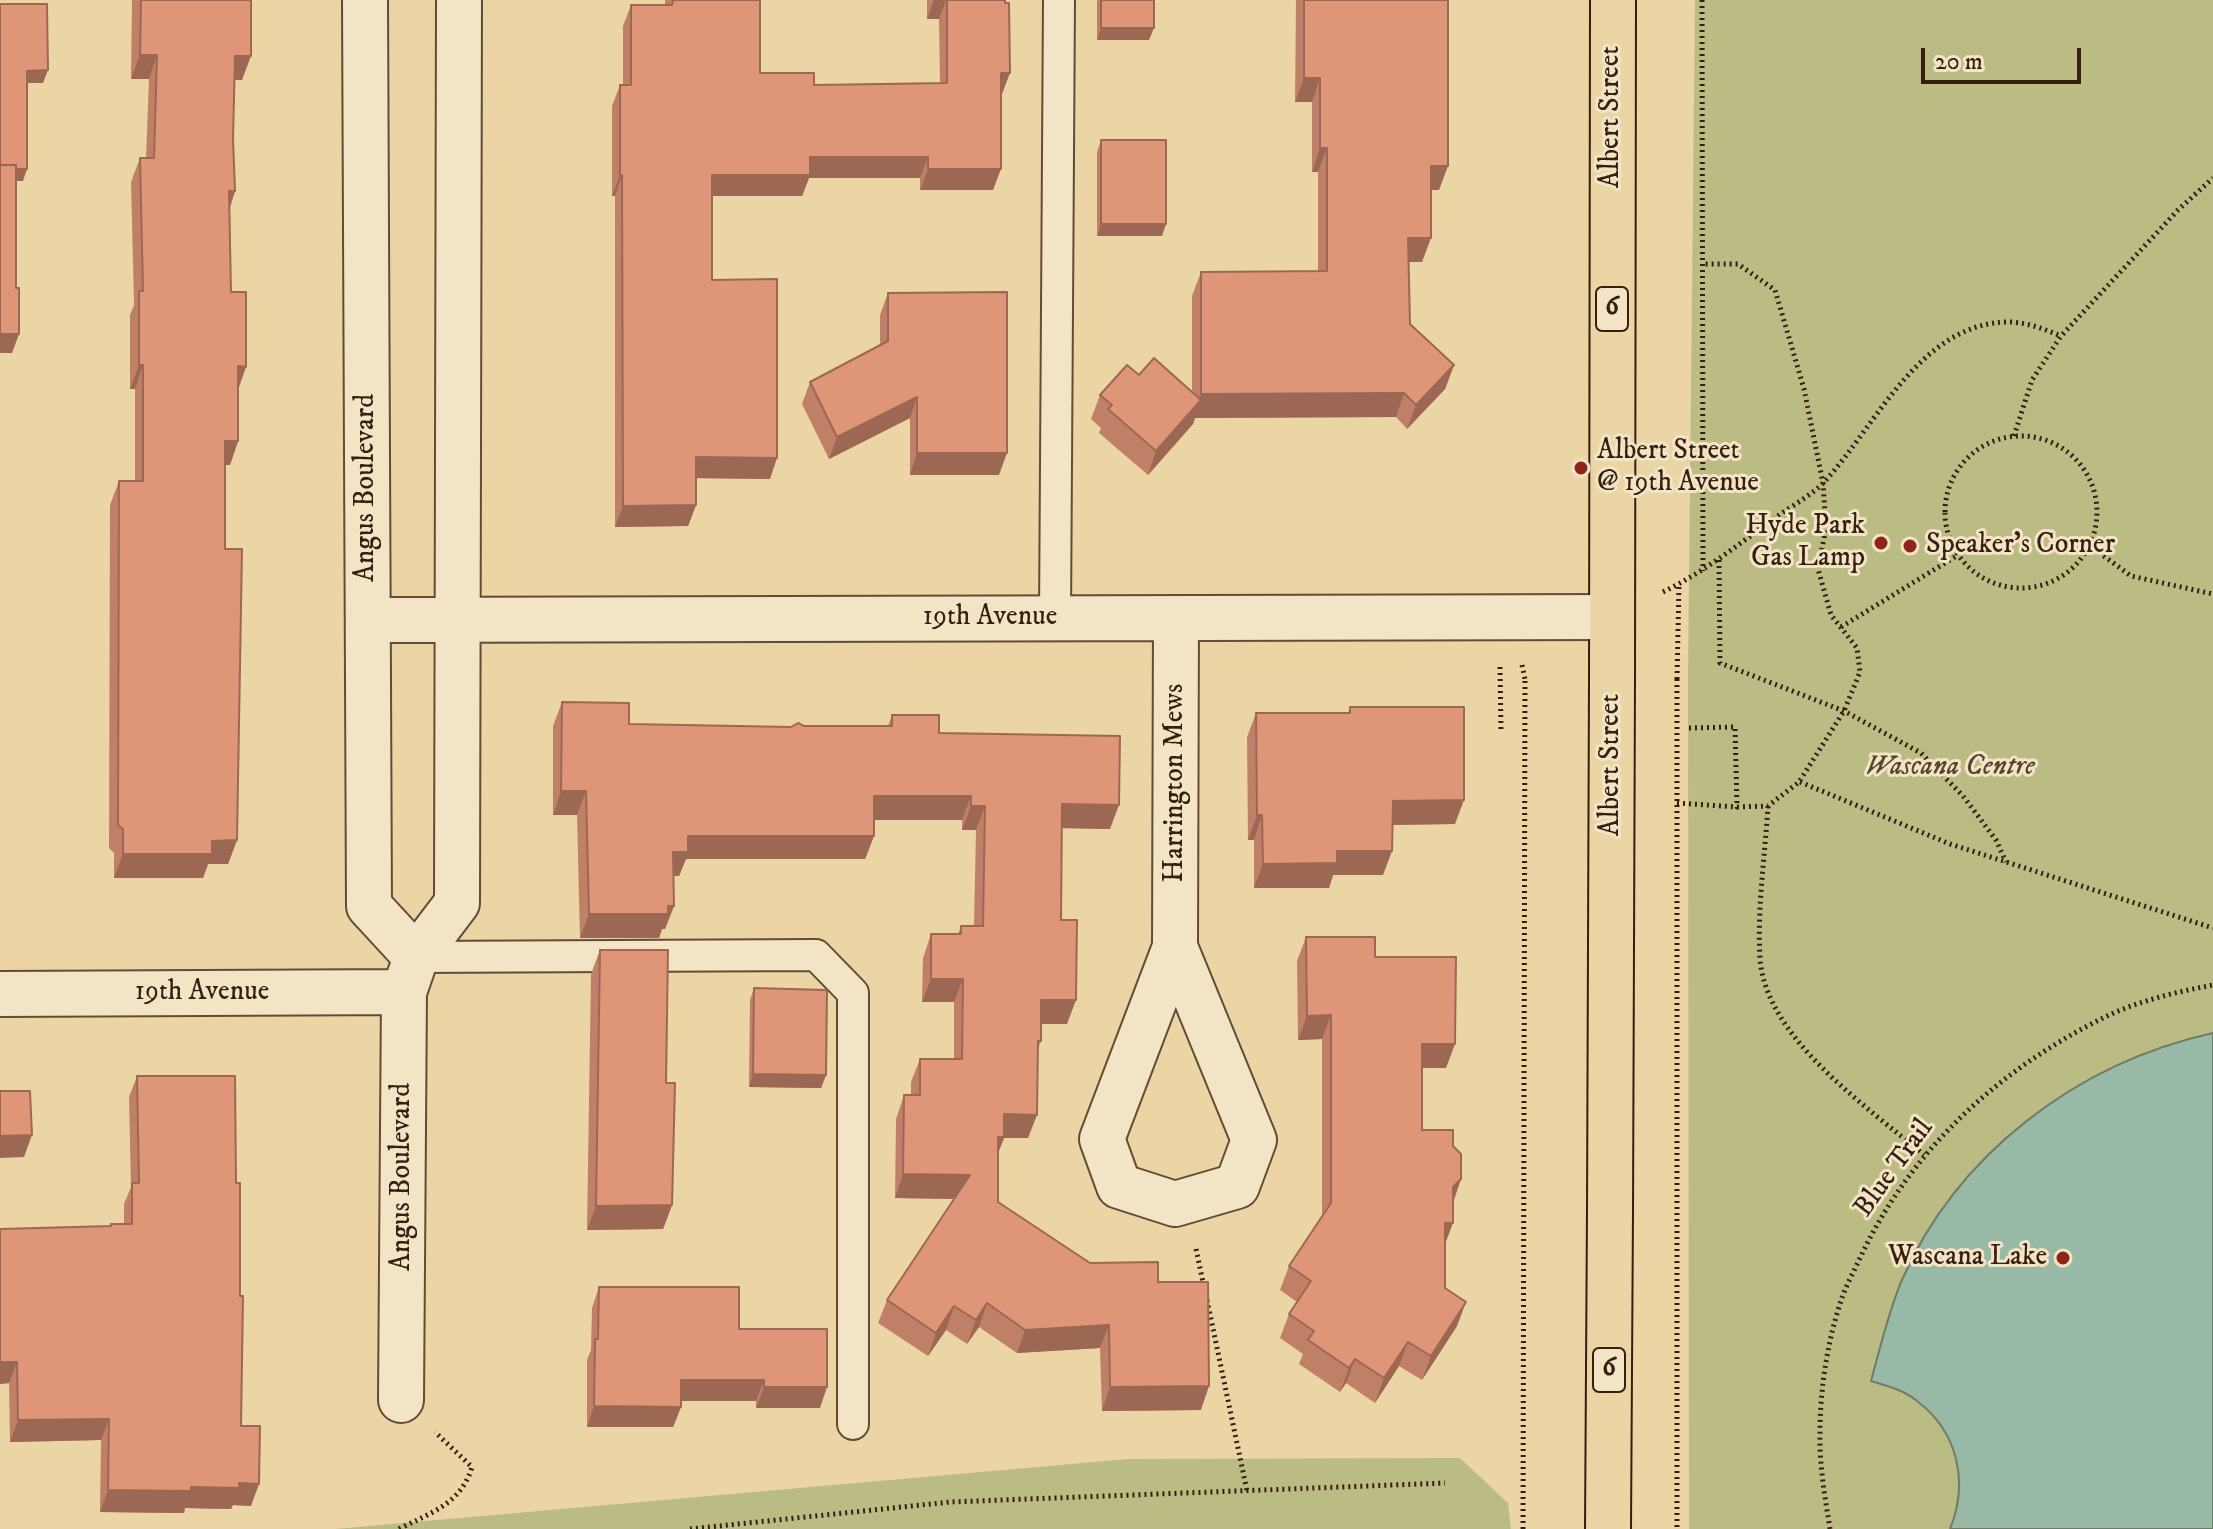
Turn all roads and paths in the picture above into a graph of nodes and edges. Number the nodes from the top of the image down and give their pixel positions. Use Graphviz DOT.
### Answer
graph roads {
  1 [pos="365,0"];
  2 [pos="459,0"];
  3 [pos="1059,0"];
  4 [pos="1613,0"];
  5 [pos="1702,0"];
  6 [pos="2213,178"];
  7 [pos="1702,264"];
  8 [pos="2061,336"];
  9 [pos="2014,436"];
  10 [pos="1823,483"];
  11 [pos="2089,545"];
  12 [pos="1958,555"];
  13 [pos="1719,559"];
  14 [pos="1679,584"];
  15 [pos="2213,594"];
  16 [pos="1612,617"];
  17 [pos="1055,618"];
  18 [pos="1176,618"];
  19 [pos="458,619"];
  20 [pos="368,620"];
  21 [pos="1841,627"];
  22 [pos="1500,678"];
  23 [pos="1525,679"];
  24 [pos="1844,711"];
  25 [pos="1689,728"];
  26 [pos="1501,730"];
  27 [pos="1799,782"];
  28 [pos="1677,803"];
  29 [pos="1768,806"];
  30 [pos="1737,807"];
  31 [pos="2006,862"];
  32 [pos="2213,928"];
  33 [pos="1175,947"];
  34 [pos="410,974"];
  35 [pos="2213,985"];
  36 [pos="0,994"];
  37 [pos="1924,1155"];
  38 [pos="1186,1202"];
  39 [pos="401,1400"];
  40 [pos="853,1424"];
  41 [pos="1445,1483"];
  42 [pos="1247,1491"];
  43 [pos="399,1529"];
  44 [pos="690,1529"];
  45 [pos="1523,1529"];
  46 [pos="1608,1529"];
  47 [pos="1677,1529"];
  48 [pos="1830,1529"];
  1 -- 20 [label="street, Angus Boulevard"];
  2 -- 19 [label="street"];
  3 -- 17 [label="lane"];
  4 -- 16 [label="main road, Albert Street / 6"];
  5 -- 7 [label="path"];
  6 -- 8 [label="path"];
  7 -- 10 [label="path"];
  7 -- 13 [label="path"];
  8 -- 9 [label="path"];
  8 -- 10 [label="path"];
  9 -- 11 [label="path"];
  9 -- 12 [label="path"];
  10 -- 13 [label="path"];
  10 -- 21 [label="path"];
  11 -- 12 [label="path"];
  11 -- 15 [label="path"];
  12 -- 21 [label="path"];
  13 -- 24 [label="path"];
  14 -- 28 [label="path, bridge"];
  16 -- 18 [label="street, 19th Avenue"];
  16 -- 46 [label="main road, Albert Street / 6, bridge"];
  17 -- 18 [label="street, 19th Avenue"];
  17 -- 19 [label="street, 19th Avenue"];
  18 -- 33 [label="street, Harrington Mews"];
  19 -- 20 [label="street, 19th Avenue"];
  19 -- 34 [label="street"];
  20 -- 34 [label="street, Angus Boulevard"];
  21 -- 24 [label="path"];
  22 -- 26 [label="path"];
  23 -- 45 [label="path, bridge"];
  24 -- 27 [label="path"];
  24 -- 31 [label="path"];
  25 -- 30 [label="path"];
  27 -- 29 [label="path"];
  27 -- 31 [label="path"];
  28 -- 30 [label="path, bridge"];
  28 -- 47 [label="path, bridge"];
  29 -- 30 [label="path"];
  29 -- 37 [label="path"];
  31 -- 32 [label="path"];
  33 -- 38 [label="street, Harrington Mews"];
  33 -- 38 [label="street, Harrington Mews"];
  34 -- 36 [label="street, 19th Avenue"];
  34 -- 39 [label="street, Angus Boulevard"];
  34 -- 40 [label="lane"];
  35 -- 37 [label="path, Blue Trail"];
  37 -- 48 [label="path, Blue Trail"];
  38 -- 42 [label="path"];
  39 -- 43 [label="path"];
  41 -- 42 [label="path"];
  42 -- 44 [label="path"];
}
